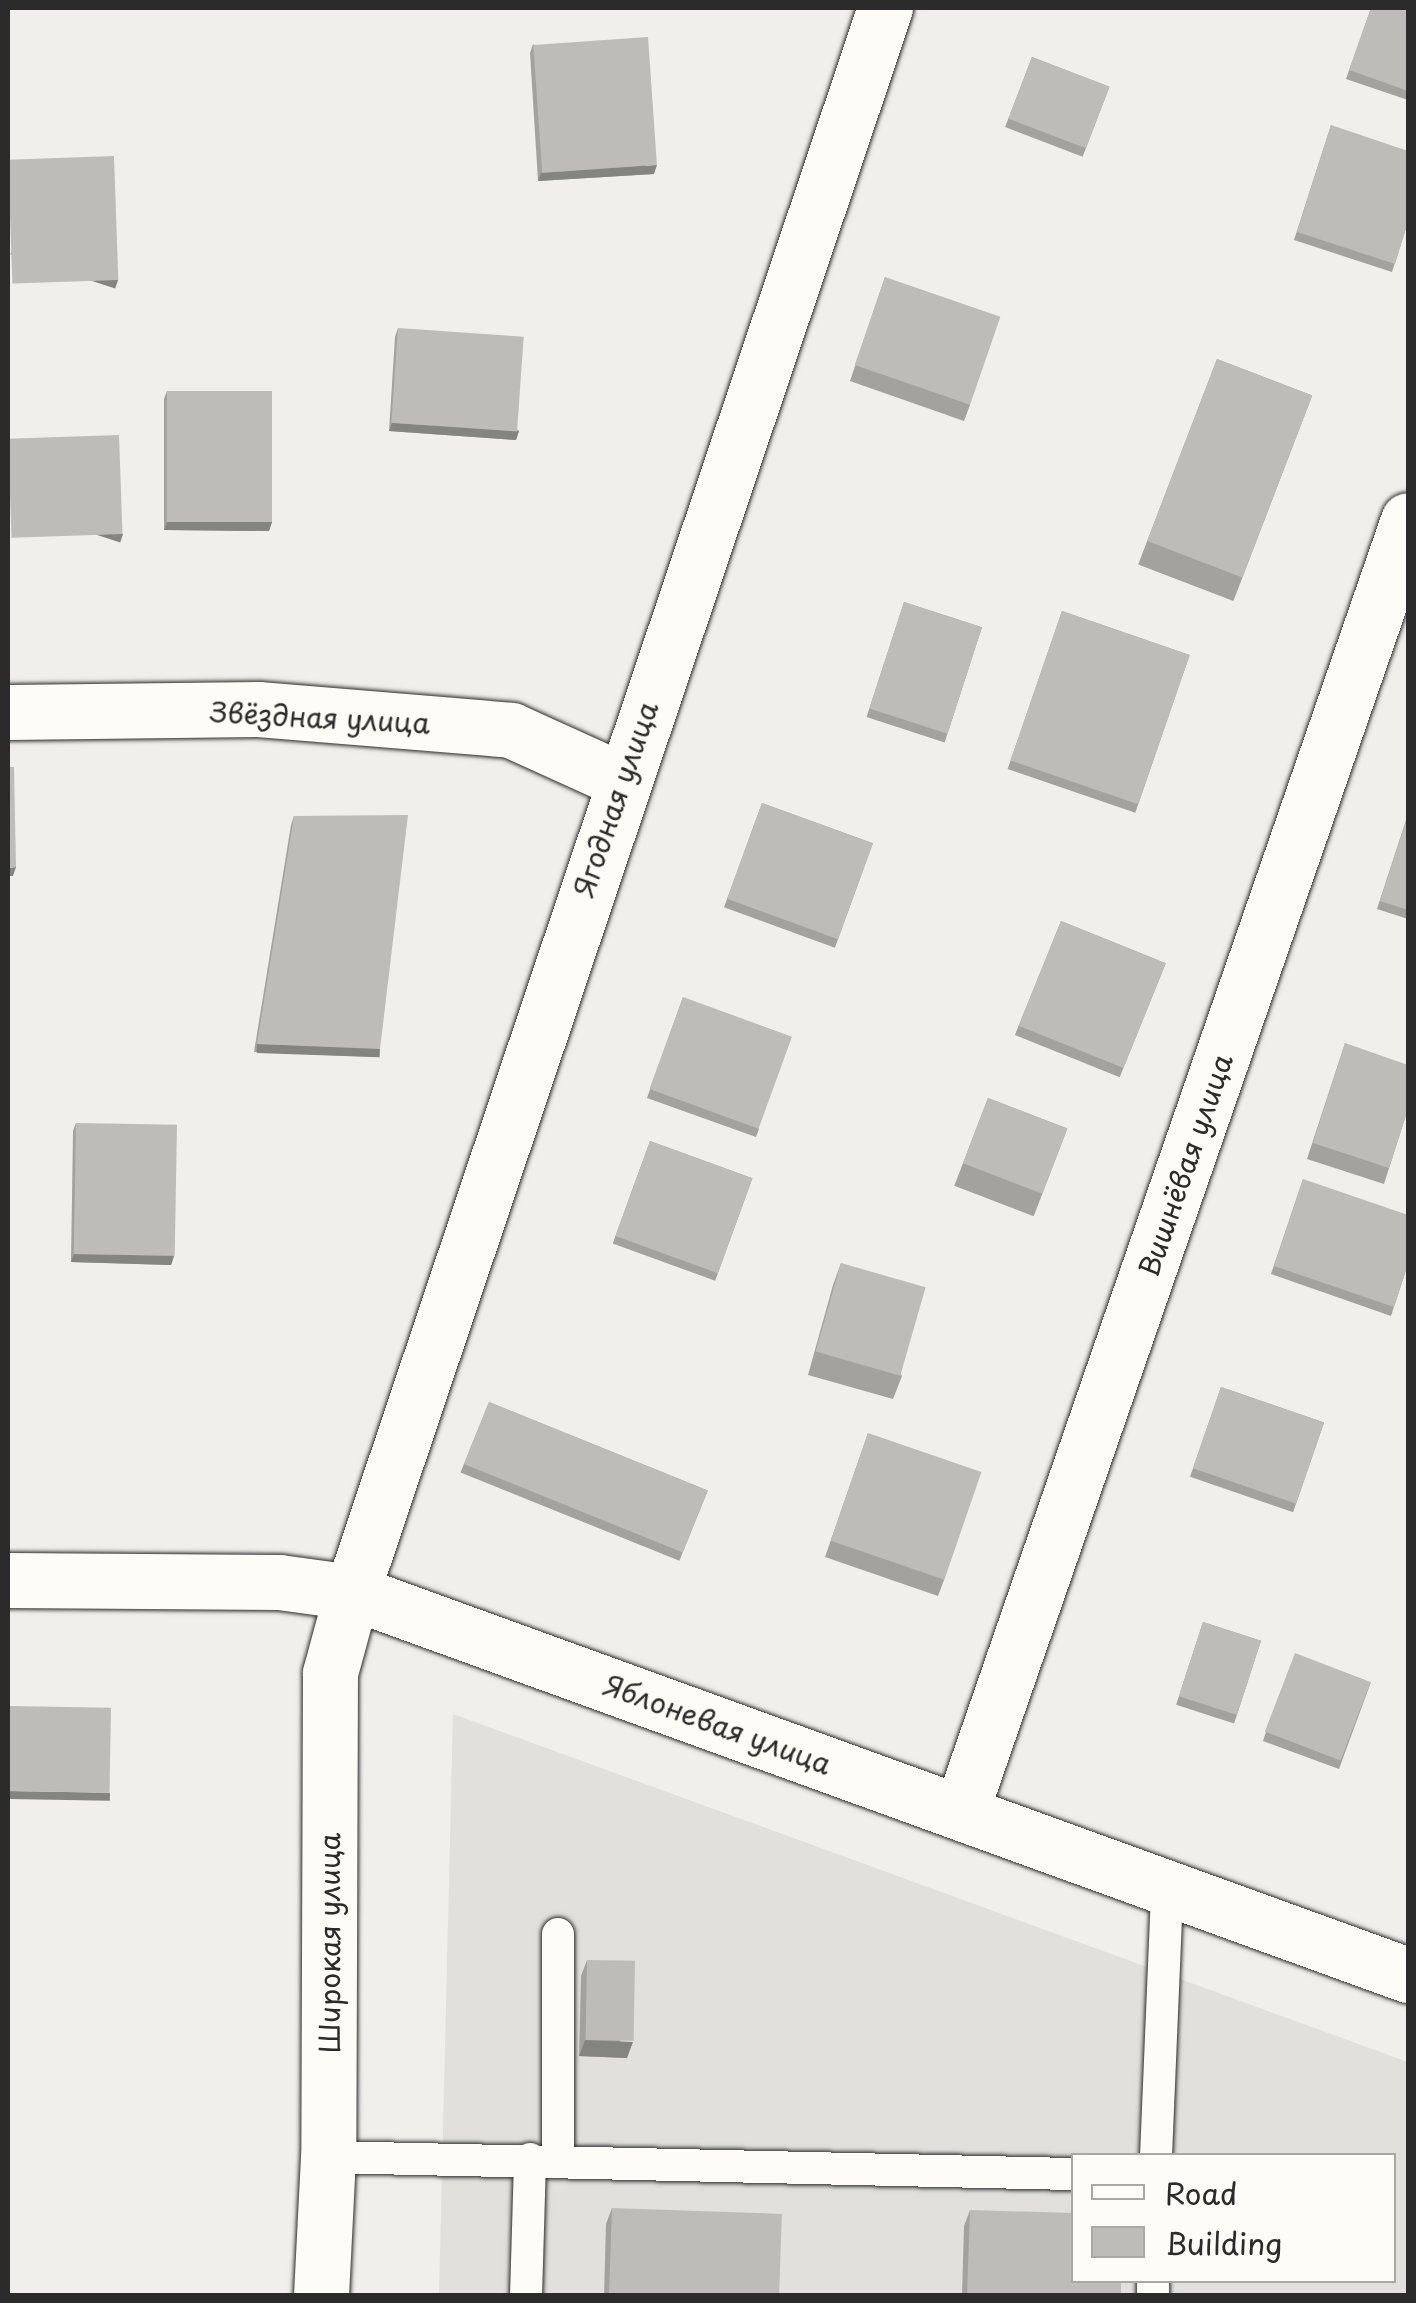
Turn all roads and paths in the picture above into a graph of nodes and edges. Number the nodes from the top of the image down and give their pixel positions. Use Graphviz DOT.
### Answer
graph roads {
  1 [pos="885,8"];
  2 [pos="1408,520"];
  3 [pos="8,712"];
  4 [pos="621,780"];
  5 [pos="8,1580"];
  6 [pos="352,1592"];
  7 [pos="961,1811"];
  8 [pos="1167,1890"];
  9 [pos="558,1934"];
  10 [pos="1408,1976"];
  11 [pos="1156,2153"];
  12 [pos="328,2157"];
  13 [pos="544,2159"];
  14 [pos="1071,2174"];
  15 [pos="320,2296"];
  16 [pos="526,2296"];
  1 -- 4 [label="street, Ягодная улица"];
  2 -- 7 [label="street, Вишнёвая улица"];
  3 -- 4 [label="street, Звёздная улица"];
  4 -- 6 [label="street, Ягодная улица"];
  5 -- 6 [label="street, Яблоневая улица"];
  6 -- 7 [label="street, Яблоневая улица"];
  6 -- 12 [label="street, Широкая улица"];
  7 -- 8 [label="street, Яблоневая улица"];
  8 -- 10 [label="street, Яблоневая улица"];
  8 -- 11 [label="lane"];
  9 -- 13 [label="lane"];
  12 -- 13 [label="lane"];
  12 -- 15 [label="street, Широкая улица"];
  13 -- 14 [label="lane"];
  13 -- 16 [label="lane"];
}
